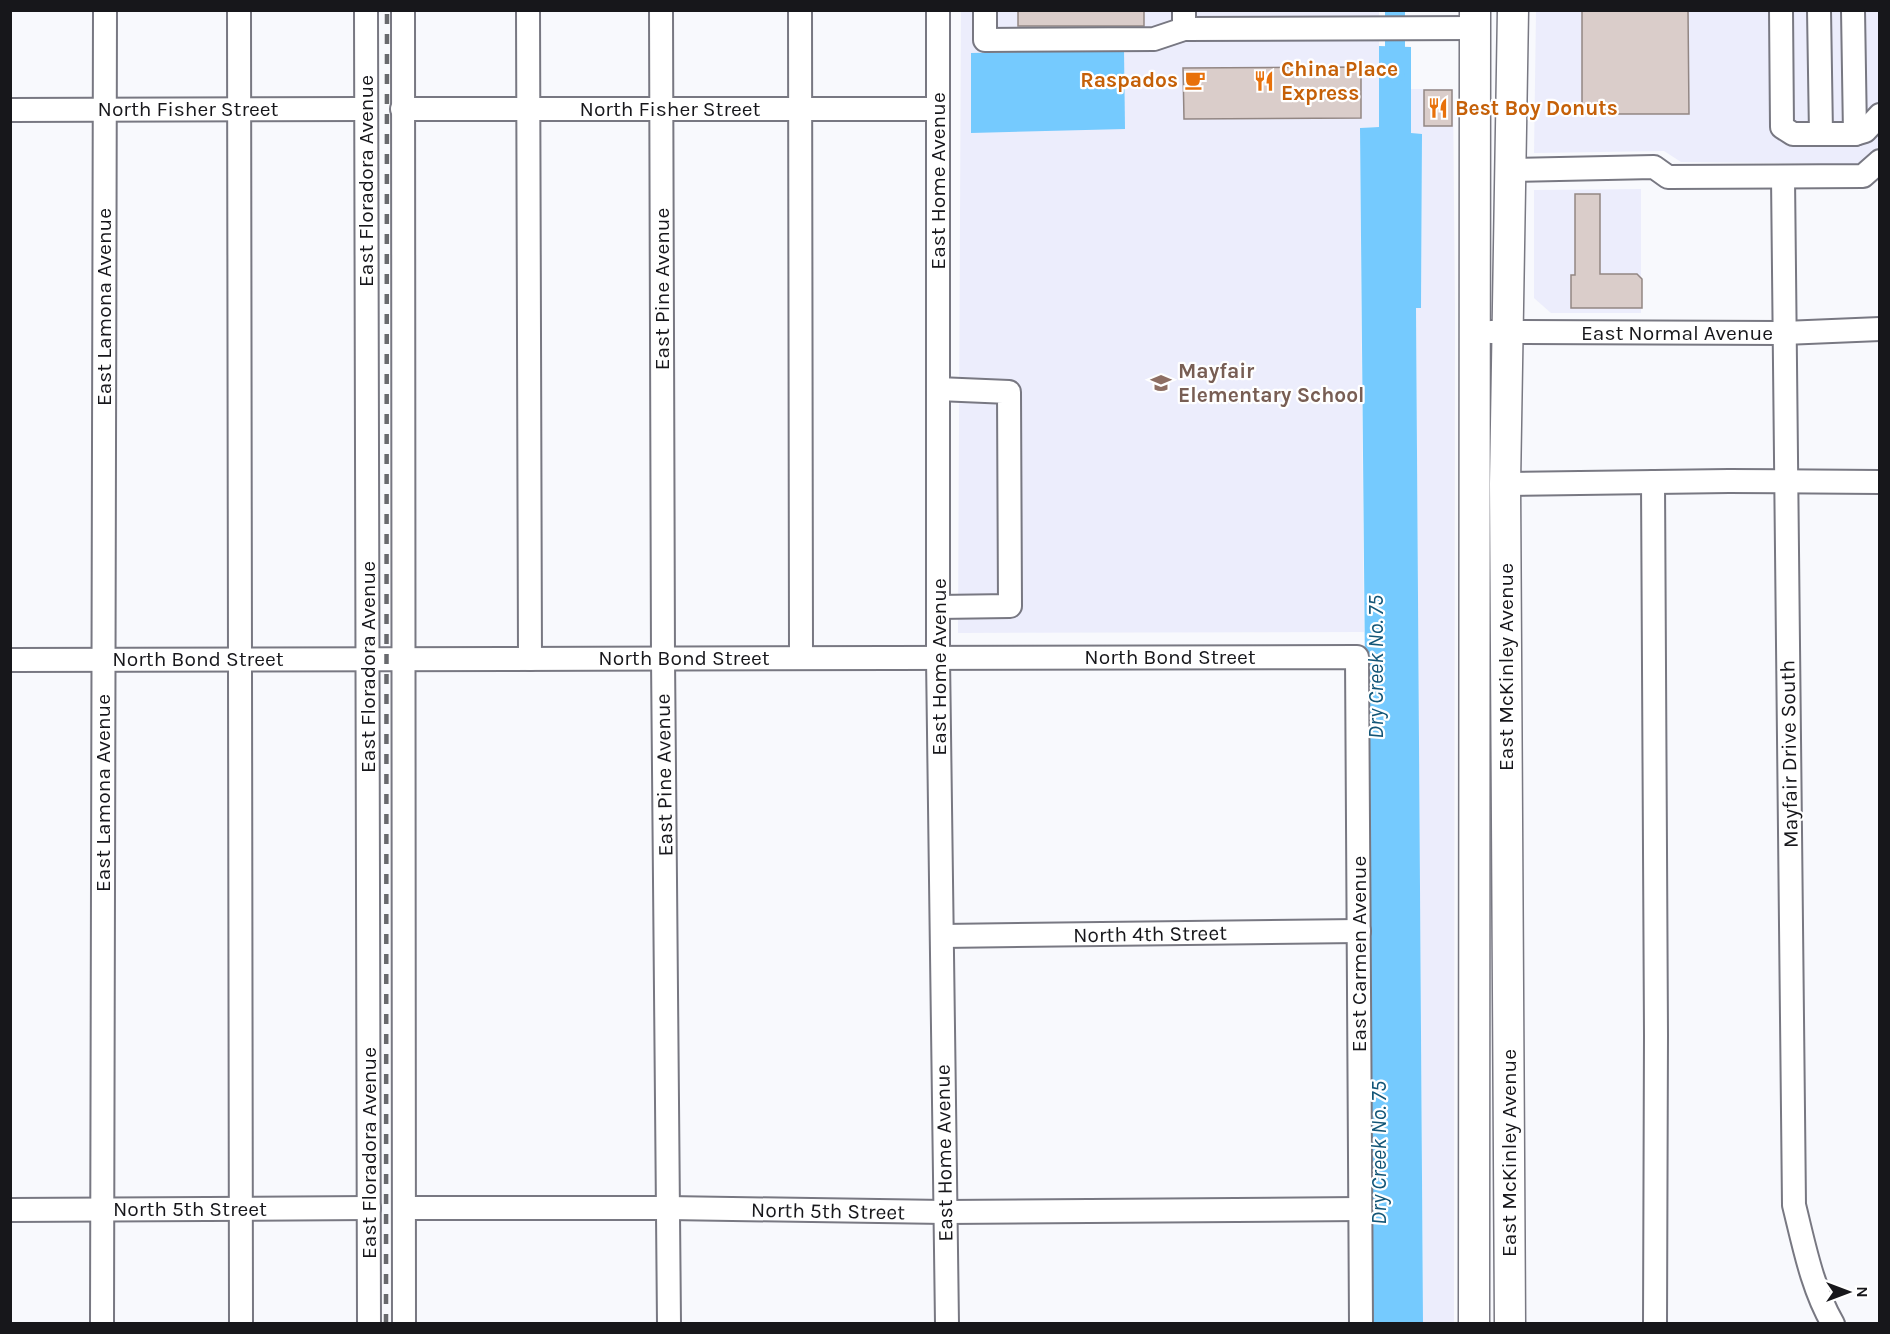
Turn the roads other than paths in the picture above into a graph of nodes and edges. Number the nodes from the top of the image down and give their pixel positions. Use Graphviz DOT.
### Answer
graph roads {
  1 [pos="105,10"];
  2 [pos="238,10"];
  3 [pos="366,10"];
  4 [pos="403,10"];
  5 [pos="528,10"];
  6 [pos="661,10"];
  7 [pos="800,10"];
  8 [pos="938,10"];
  9 [pos="986,10"];
  10 [pos="1513,10"];
  11 [pos="1781,10"];
  12 [pos="1819,10"];
  13 [pos="1853,10"];
  14 [pos="1480,16"];
  15 [pos="1184,20"];
  16 [pos="1344,20"];
  17 [pos="239,109"];
  18 [pos="366,109"];
  19 [pos="402,109"];
  20 [pos="528,109"];
  21 [pos="661,109"];
  22 [pos="800,109"];
  23 [pos="938,109"];
  24 [pos="10,110"];
  25 [pos="105,110"];
  26 [pos="1880,115"];
  27 [pos="1511,116"];
  28 [pos="1821,134"];
  29 [pos="1854,134"];
  30 [pos="1880,160"];
  31 [pos="1510,170"];
  32 [pos="1783,177"];
  33 [pos="1880,329"];
  34 [pos="1474,332"];
  35 [pos="1509,332"];
  36 [pos="1784,333"];
  37 [pos="939,389"];
  38 [pos="1653,482"];
  39 [pos="1880,482"];
  40 [pos="1786,483"];
  41 [pos="1505,484"];
  42 [pos="939,606"];
  43 [pos="1357,657"];
  44 [pos="663,658"];
  45 [pos="801,658"];
  46 [pos="939,658"];
  47 [pos="103,659"];
  48 [pos="240,659"];
  49 [pos="368,659"];
  50 [pos="403,659"];
  51 [pos="530,659"];
  52 [pos="10,660"];
  53 [pos="1359,931"];
  54 [pos="942,936"];
  55 [pos="369,1208"];
  56 [pos="404,1208"];
  57 [pos="668,1208"];
  58 [pos="241,1209"];
  59 [pos="1360,1209"];
  60 [pos="10,1210"];
  61 [pos="102,1210"];
  62 [pos="945,1212"];
  63 [pos="1476,1316"];
  64 [pos="102,1323"];
  65 [pos="241,1323"];
  66 [pos="369,1323"];
  67 [pos="404,1323"];
  68 [pos="669,1323"];
  69 [pos="946,1323"];
  70 [pos="1361,1323"];
  71 [pos="1510,1323"];
  72 [pos="1655,1323"];
  73 [pos="1833,1323"];
  1 -- 25 [label="street, East Lamona Avenue"];
  2 -- 17 [label="street"];
  3 -- 18 [label="street, East Floradora Avenue"];
  4 -- 19 [label="street, East Floradora Avenue"];
  5 -- 20 [label="street"];
  6 -- 21 [label="street, East Pine Avenue"];
  7 -- 22 [label="street"];
  8 -- 23 [label="street, East Home Avenue"];
  9 -- 15 [label="street"];
  10 -- 27 [label="main road, East McKinley Avenue"];
  11 -- 28 [label="street"];
  12 -- 28 [label="street"];
  13 -- 29 [label="street"];
  14 -- 16 [label="street"];
  14 -- 27 [label="main road"];
  14 -- 34 [label="main road, East McKinley Avenue"];
  15 -- 16 [label="street"];
  17 -- 18 [label="street, North Fisher Street"];
  17 -- 25 [label="street, North Fisher Street"];
  17 -- 48 [label="street"];
  18 -- 49 [label="street, East Floradora Avenue"];
  19 -- 20 [label="street, North Fisher Street"];
  19 -- 50 [label="street, East Floradora Avenue"];
  20 -- 21 [label="street, North Fisher Street"];
  20 -- 51 [label="street"];
  21 -- 22 [label="street, North Fisher Street"];
  21 -- 44 [label="street, East Pine Avenue"];
  22 -- 23 [label="street, North Fisher Street"];
  22 -- 45 [label="street"];
  23 -- 37 [label="street, East Home Avenue"];
  24 -- 25 [label="street, North Fisher Street"];
  25 -- 47 [label="street, East Lamona Avenue"];
  26 -- 29 [label="street"];
  27 -- 31 [label="main road, East McKinley Avenue"];
  28 -- 29 [label="street"];
  30 -- 32 [label="street"];
  31 -- 32 [label="street"];
  31 -- 35 [label="main road, East McKinley Avenue"];
  32 -- 36 [label="street, Mayfair Drive South"];
  33 -- 36 [label="street, East Normal Avenue"];
  34 -- 35 [label="street, East Normal Avenue"];
  34 -- 63 [label="main road, East McKinley Avenue"];
  35 -- 36 [label="street, East Normal Avenue"];
  35 -- 41 [label="main road, East McKinley Avenue"];
  36 -- 40 [label="street, Mayfair Drive South"];
  37 -- 42 [label="street, East Home Avenue"];
  37 -- 42 [label="street"];
  38 -- 40 [label="street"];
  38 -- 41 [label="street"];
  38 -- 72 [label="street"];
  39 -- 40 [label="street"];
  40 -- 73 [label="street, Mayfair Drive South"];
  41 -- 71 [label="main road, East McKinley Avenue"];
  42 -- 46 [label="street, East Home Avenue"];
  43 -- 46 [label="street, North Bond Street"];
  43 -- 53 [label="street, East Carmen Avenue"];
  44 -- 45 [label="street, North Bond Street"];
  44 -- 51 [label="street, North Bond Street"];
  44 -- 57 [label="street, East Pine Avenue"];
  45 -- 46 [label="street, North Bond Street"];
  46 -- 54 [label="street, East Home Avenue"];
  47 -- 48 [label="street, North Bond Street"];
  47 -- 52 [label="street, North Bond Street"];
  47 -- 61 [label="street, East Lamona Avenue"];
  48 -- 49 [label="street, North Bond Street"];
  48 -- 58 [label="street"];
  49 -- 50 [label="street, North Bond Street"];
  49 -- 55 [label="street, East Floradora Avenue"];
  50 -- 51 [label="street, North Bond Street"];
  50 -- 56 [label="street, East Floradora Avenue"];
  53 -- 54 [label="street, North 4th Street"];
  53 -- 59 [label="street, East Carmen Avenue"];
  54 -- 62 [label="street, East Home Avenue"];
  55 -- 58 [label="street, North 5th Street"];
  55 -- 66 [label="street, East Floradora Avenue"];
  56 -- 57 [label="street, North 5th Street"];
  56 -- 67 [label="street, East Floradora Avenue"];
  57 -- 62 [label="street, North 5th Street"];
  57 -- 68 [label="street, East Pine Avenue"];
  58 -- 61 [label="street, North 5th Street"];
  58 -- 65 [label="street"];
  59 -- 62 [label="street, North 5th Street"];
  59 -- 70 [label="street, East Carmen Avenue"];
  60 -- 61 [label="street, North 5th Street"];
  61 -- 64 [label="street, East Lamona Avenue"];
  62 -- 69 [label="street, East Home Avenue"];
}
